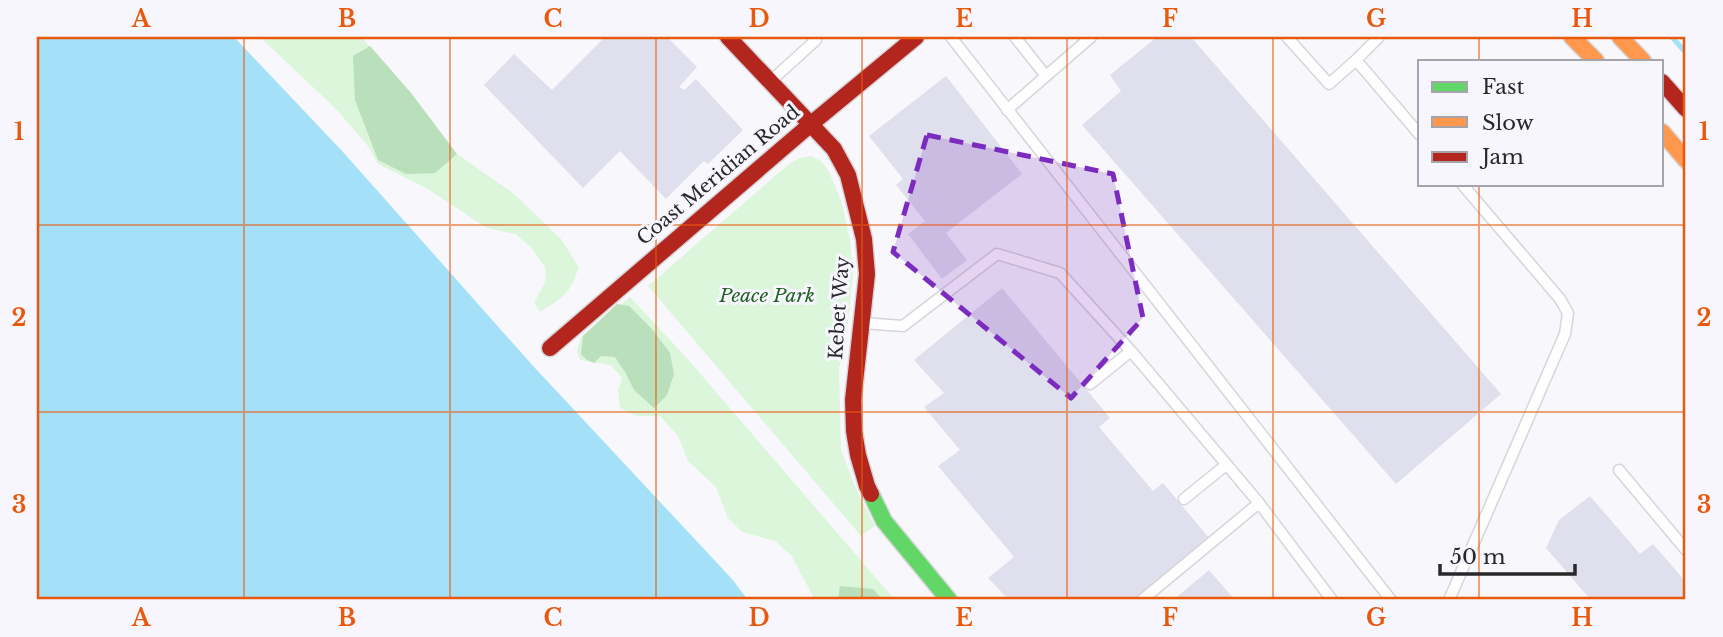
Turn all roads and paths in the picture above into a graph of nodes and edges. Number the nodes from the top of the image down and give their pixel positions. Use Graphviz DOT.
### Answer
graph roads {
  1 [pos="728,37"];
  2 [pos="813,37"];
  3 [pos="916,37"];
  4 [pos="951,37"];
  5 [pos="1015,37"];
  6 [pos="1091,37"];
  7 [pos="1287,37"];
  8 [pos="1379,37"];
  9 [pos="1572,37"];
  10 [pos="1620,37"];
  11 [pos="1356,60"];
  12 [pos="1595,60"];
  13 [pos="1642,60"];
  14 [pos="1046,76"];
  15 [pos="771,81"];
  16 [pos="1664,84"];
  17 [pos="1686,109"];
  18 [pos="1007,110"];
  19 [pos="811,124"];
  20 [pos="1418,133"];
  21 [pos="1664,134"];
  22 [pos="1686,159"];
  23 [pos="1464,186"];
  24 [pos="861,322"];
  25 [pos="550,348"];
  26 [pos="1131,351"];
  27 [pos="1090,384"];
  28 [pos="1226,465"];
  29 [pos="1619,470"];
  30 [pos="1184,499"];
  31 [pos="1259,503"];
  32 [pos="1686,550"];
  33 [pos="949,600"];
  34 [pos="1142,600"];
  35 [pos="1332,600"];
  36 [pos="1391,600"];
  37 [pos="1449,600"];
  1 -- 15 [label="main road, Kebet Way"];
  2 -- 15 [label="lane"];
  3 -- 19 [label="main road, Coast Meridian Road"];
  4 -- 18 [label="lane"];
  5 -- 14 [label="lane"];
  6 -- 14 [label="lane"];
  7 -- 11 [label="lane"];
  8 -- 11 [label="lane"];
  9 -- 12 [label="main road"];
  10 -- 13 [label="main road"];
  11 -- 20 [label="lane"];
  14 -- 18 [label="lane"];
  15 -- 19 [label="main road, Kebet Way"];
  16 -- 17 [label="main road"];
  18 -- 36 [label="lane"];
  19 -- 24 [label="main road, Kebet Way"];
  19 -- 25 [label="main road, Coast Meridian Road"];
  21 -- 22 [label="main road"];
  23 -- 37 [label="lane"];
  24 -- 26 [label="lane"];
  24 -- 33 [label="main road, Kebet Way"];
  26 -- 27 [label="lane"];
  26 -- 28 [label="lane"];
  28 -- 30 [label="lane"];
  28 -- 31 [label="lane"];
  29 -- 32 [label="lane"];
  31 -- 34 [label="lane"];
  31 -- 35 [label="lane"];
}
